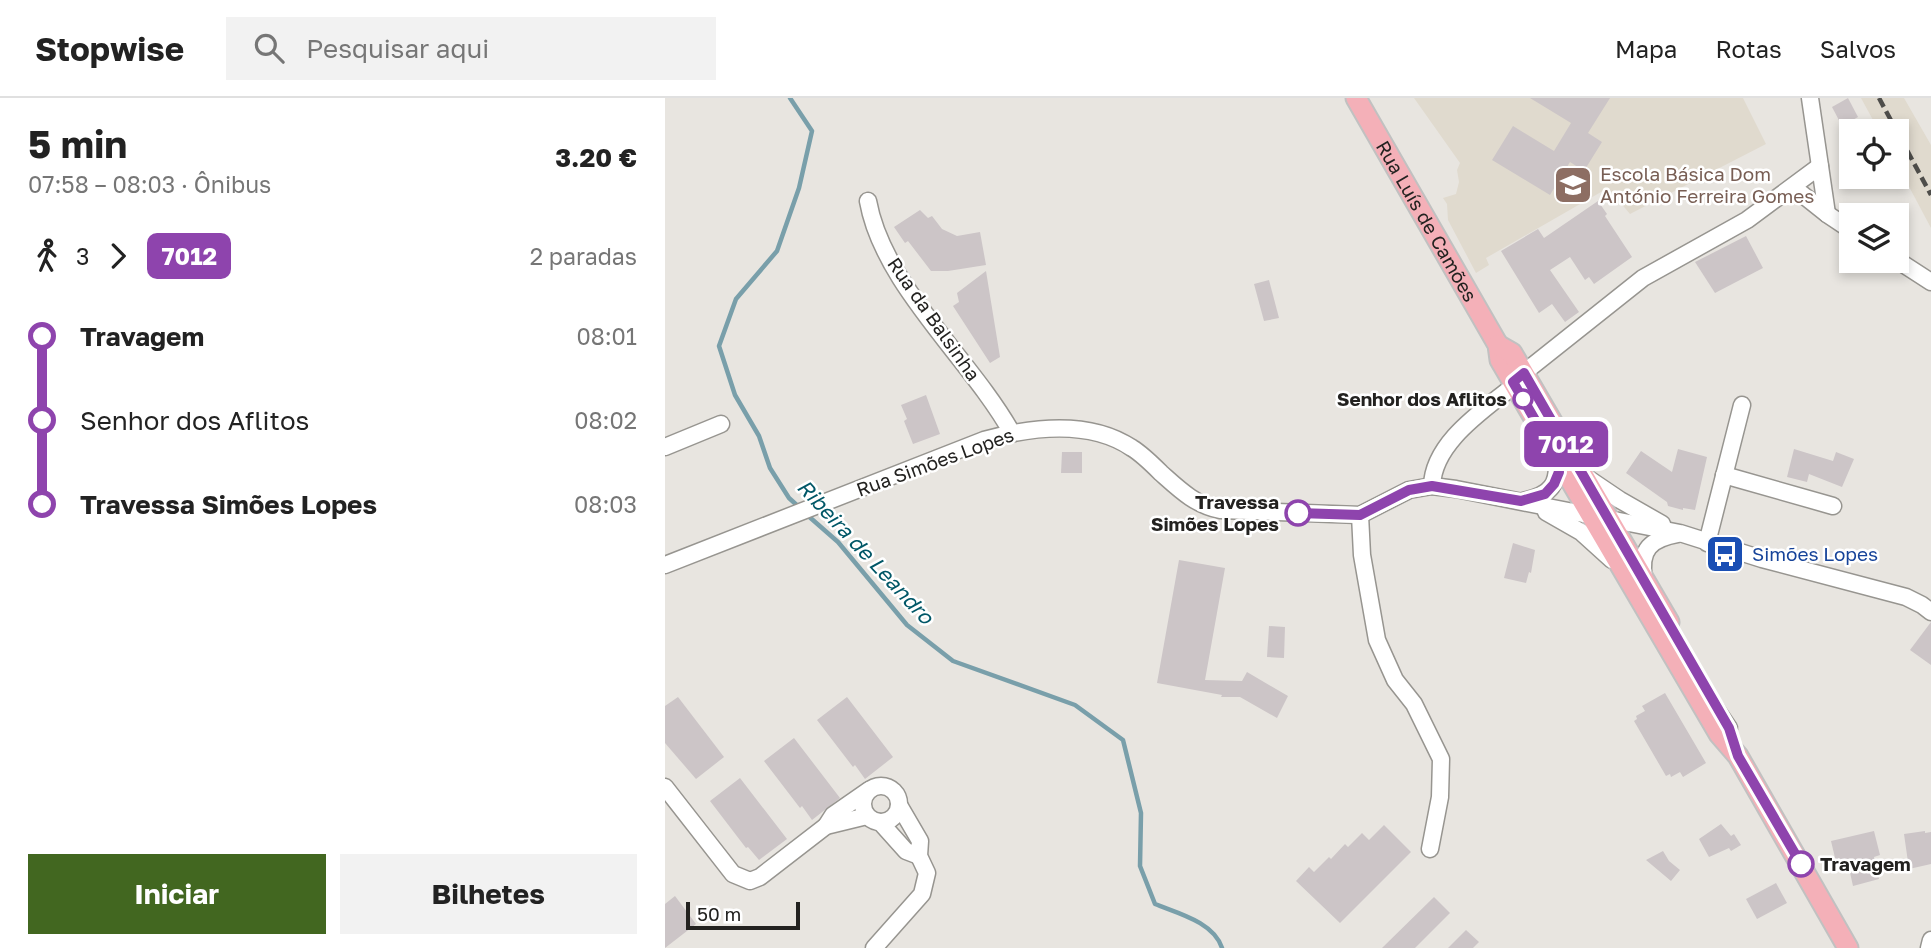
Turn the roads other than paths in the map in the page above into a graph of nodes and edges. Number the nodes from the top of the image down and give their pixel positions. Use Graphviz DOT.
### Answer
graph roads {
  1 [pos="1356,98"];
  2 [pos="1810,98"];
  3 [pos="1820,166"];
  4 [pos="1793,187"];
  5 [pos="868,201"];
  6 [pos="1827,214"];
  7 [pos="1839,222"];
  8 [pos="1909,268"];
  9 [pos="1931,282"];
  10 [pos="1514,382"];
  11 [pos="1742,405"];
  12 [pos="721,424"];
  13 [pos="1011,433"];
  14 [pos="665,447"];
  15 [pos="1556,456"];
  16 [pos="1724,475"];
  17 [pos="1432,486"];
  18 [pos="1521,501"];
  19 [pos="1833,506"];
  20 [pos="1598,513"];
  21 [pos="1360,515"];
  22 [pos="1680,533"];
  23 [pos="1707,543"];
  24 [pos="665,565"];
  25 [pos="1625,573"];
  26 [pos="1644,579"];
  27 [pos="1931,612"];
  28 [pos="1729,728"];
  29 [pos="1738,756"];
  30 [pos="665,787"];
  31 [pos="869,790"];
  32 [pos="899,805"];
  33 [pos="873,819"];
  34 [pos="826,826"];
  35 [pos="1430,849"];
  36 [pos="919,856"];
  37 [pos="1931,940"];
  38 [pos="874,948"];
  39 [pos="1848,948"];
  40 [pos="1929,948"];
  1 -- 10 [label="main road, Rua Luís de Camões"];
  2 -- 3 [label="street"];
  3 -- 4 [label="street"];
  3 -- 6 [label="street"];
  4 -- 6 [label="street"];
  4 -- 10 [label="street"];
  5 -- 13 [label="street, Rua da Balsinha"];
  6 -- 7 [label="street"];
  8 -- 9 [label="street"];
  10 -- 15 [label="main road, Rua Luís de Camões"];
  10 -- 17 [label="street"];
  10 -- 20 [label="main road, Rua Luís de Camões"];
  10 -- 20 [label="street, Rua Simões Lopes"];
  11 -- 16 [label="street"];
  12 -- 14 [label="street"];
  13 -- 21 [label="street, Rua Simões Lopes"];
  13 -- 24 [label="street, Rua Simões Lopes"];
  15 -- 18 [label="street"];
  15 -- 20 [label="main road, Rua Luís de Camões"];
  16 -- 19 [label="street"];
  16 -- 23 [label="street"];
  17 -- 18 [label="street, Rua Simões Lopes"];
  17 -- 21 [label="street, Rua Simões Lopes"];
  18 -- 20 [label="street, Rua Simões Lopes"];
  18 -- 25 [label="street, Rua Simões Lopes"];
  20 -- 22 [label="street, Rua Simões Lopes"];
  20 -- 22 [label="street, Rua Simões Lopes"];
  20 -- 25 [label="main road, Rua Luís de Camões"];
  20 -- 26 [label="main road, Rua Luís de Camões"];
  20 -- 28 [label="street, Rua Simões Lopes"];
  21 -- 35 [label="street"];
  22 -- 23 [label="street, Rua Simões Lopes"];
  22 -- 26 [label="street"];
  23 -- 27 [label="street, Rua Simões Lopes"];
  25 -- 29 [label="main road, Rua Luís de Camões"];
  26 -- 28 [label="main road, Rua Luís de Camões"];
  28 -- 29 [label="main road, Rua Luís de Camões"];
  29 -- 39 [label="main road, Rua Luís de Camões"];
  30 -- 34 [label="street"];
  31 -- 32 [label="street"];
  31 -- 33 [label="street"];
  31 -- 34 [label="street"];
  32 -- 33 [label="street"];
  32 -- 36 [label="street"];
  33 -- 34 [label="street"];
  33 -- 36 [label="street"];
  36 -- 38 [label="street"];
  37 -- 40 [label="street"];
}
